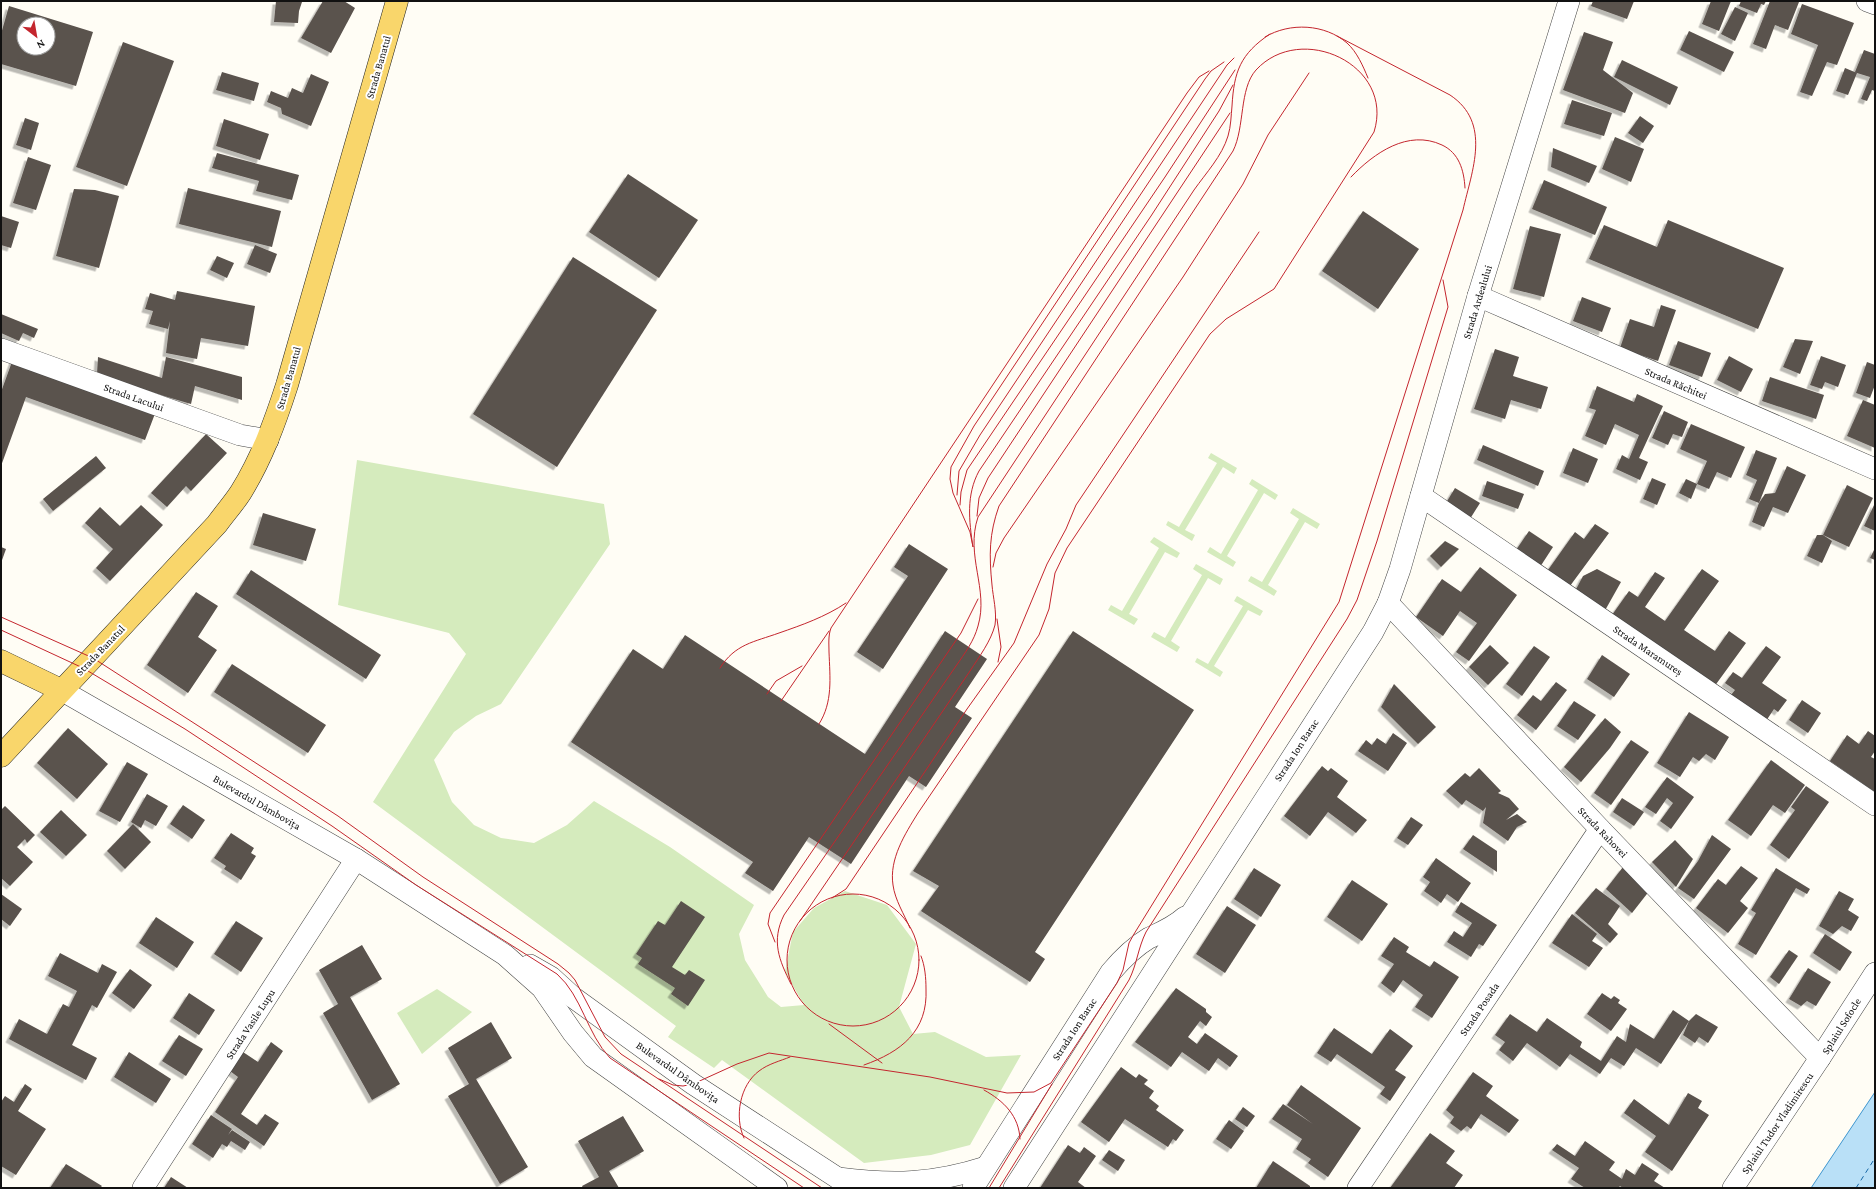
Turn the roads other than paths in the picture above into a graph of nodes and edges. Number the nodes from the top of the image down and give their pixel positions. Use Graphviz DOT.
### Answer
graph roads {
  1 [pos="397,1"];
  2 [pos="1569,1"];
  3 [pos="1868,1"];
  4 [pos="1875,4"];
  5 [pos="1478,296"];
  6 [pos="1,349"];
  7 [pos="268,440"];
  8 [pos="1875,469"];
  9 [pos="1421,496"];
  10 [pos="1388,604"];
  11 [pos="1,661"];
  12 [pos="61,690"];
  13 [pos="1,756"];
  14 [pos="1875,805"];
  15 [pos="1600,829"];
  16 [pos="356,860"];
  17 [pos="1202,896"];
  18 [pos="505,956"];
  19 [pos="1875,973"];
  20 [pos="1820,1058"];
  21 [pos="986,1167"];
  22 [pos="845,1183"];
  23 [pos="143,1188"];
  24 [pos="776,1188"];
  25 [pos="972,1188"];
  26 [pos="1014,1188"];
  27 [pos="1358,1188"];
  28 [pos="1733,1188"];
  1 -- 7 [label="main road, Strada Banatul"];
  2 -- 5 [label="street, Strada Ardealului"];
  3 -- 4 [label="street"];
  5 -- 8 [label="street, Strada Răchitei"];
  5 -- 9 [label="street, Strada Ardealului"];
  6 -- 7 [label="street, Strada Lacului"];
  7 -- 12 [label="main road, Strada Banatul"];
  9 -- 10 [label="street, Strada Ardealului"];
  9 -- 14 [label="street, Strada Maramureș"];
  10 -- 15 [label="street, Strada Rahovei"];
  10 -- 17 [label="street, Strada Ion Barac"];
  11 -- 12 [label="main road, Bulevardul Dâmbovița"];
  12 -- 13 [label="main road, Strada Banatul"];
  12 -- 16 [label="street, Bulevardul Dâmbovița"];
  15 -- 20 [label="street, Strada Rahovei"];
  15 -- 27 [label="street, Strada Posada"];
  16 -- 18 [label="street, Bulevardul Dâmbovița"];
  16 -- 23 [label="street, Strada Vasile Lupu"];
  17 -- 21 [label="street, Strada Ion Barac"];
  17 -- 26 [label="street, Strada Ion Barac"];
  18 -- 22 [label="street, Bulevardul Dâmbovița"];
  18 -- 24 [label="street, Bulevardul Dâmbovița"];
  19 -- 20 [label="street, Splaiul Sofocle"];
  20 -- 28 [label="street, Splaiul Tudor Vladimirescu"];
  21 -- 22 [label="street"];
  21 -- 25 [label="street, Strada Ion Barac"];
}
